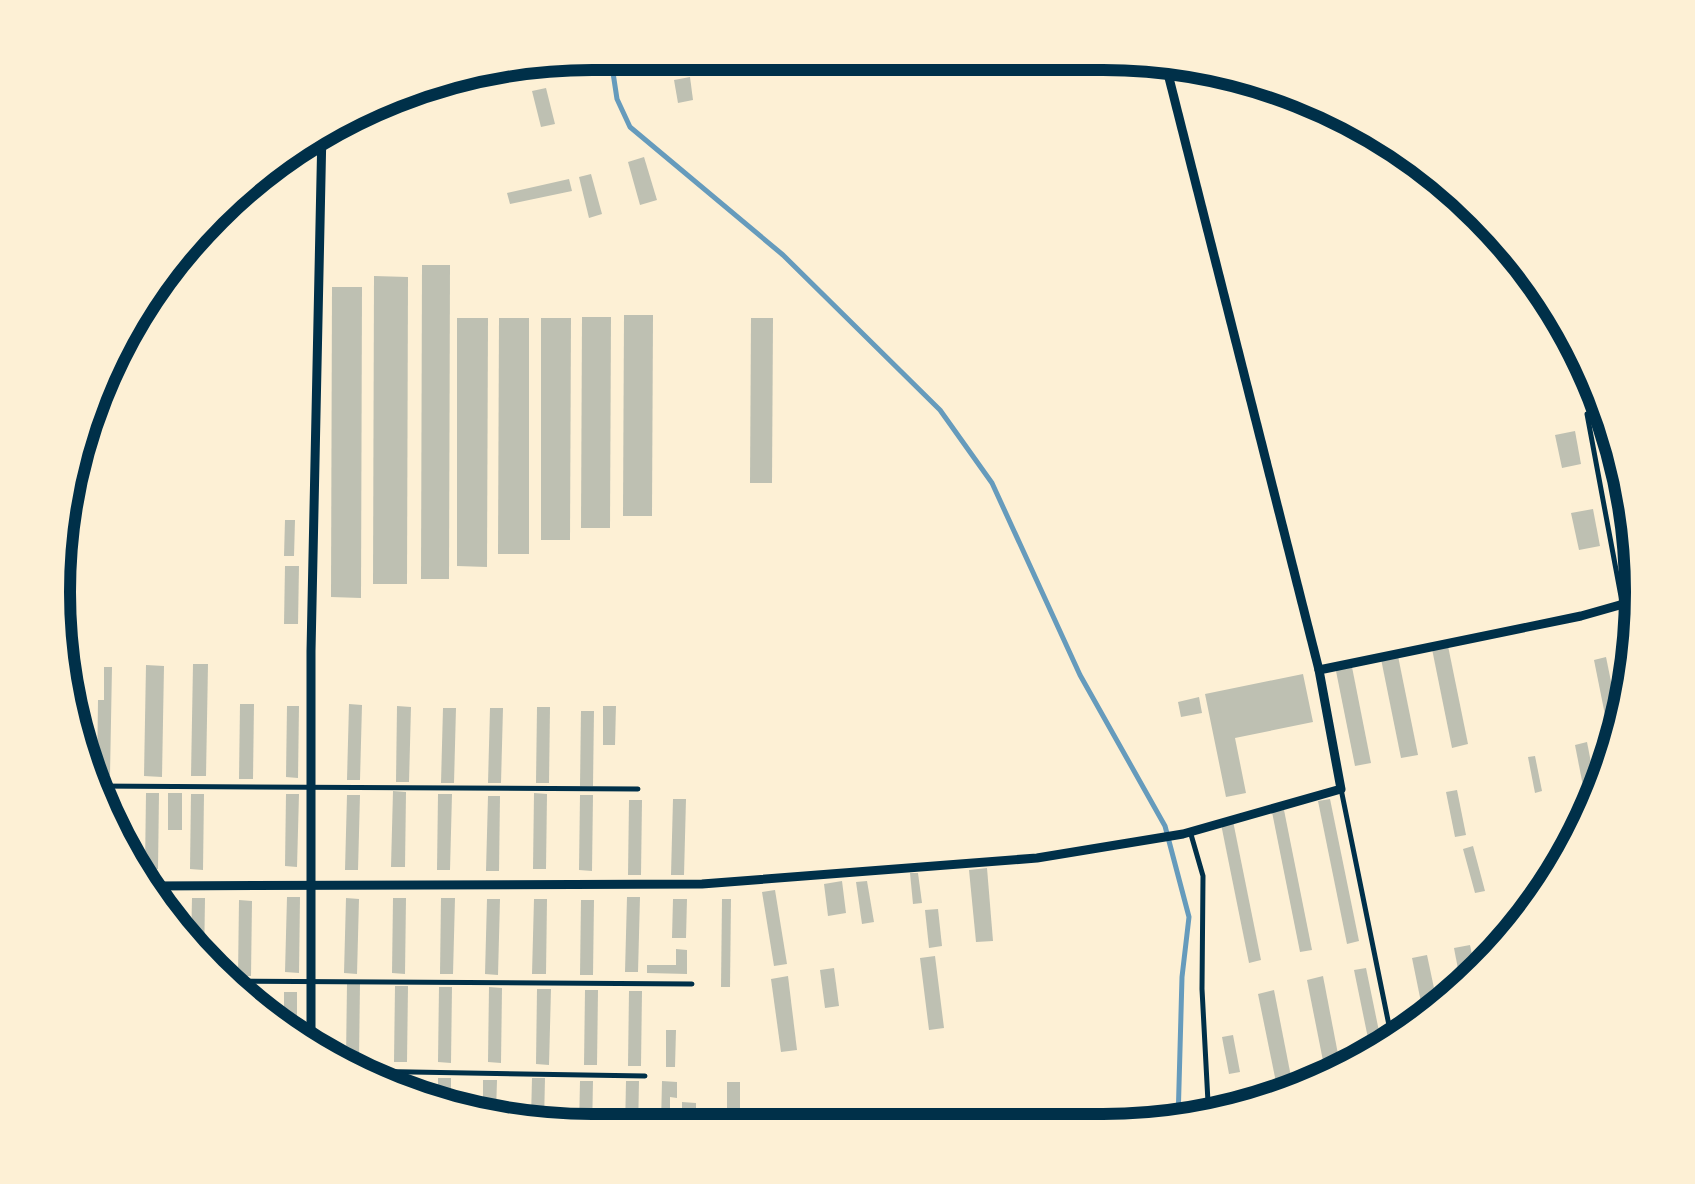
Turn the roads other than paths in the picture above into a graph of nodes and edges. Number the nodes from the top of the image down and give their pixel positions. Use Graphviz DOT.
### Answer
graph roads {
  1 [pos="1167,74"];
  2 [pos="322,146"];
  3 [pos="1593,413"];
  4 [pos="1622,602"];
  5 [pos="1624,614"];
  6 [pos="1319,670"];
  7 [pos="311,785"];
  8 [pos="108,786"];
  9 [pos="638,789"];
  10 [pos="1340,789"];
  11 [pos="1186,832"];
  12 [pos="161,886"];
  13 [pos="311,886"];
  14 [pos="245,981"];
  15 [pos="311,982"];
  16 [pos="692,984"];
  17 [pos="1390,1028"];
  18 [pos="311,1032"];
  19 [pos="387,1072"];
  20 [pos="645,1076"];
  21 [pos="1209,1103"];
  1 -- 6 [label="street"];
  2 -- 7 [label="street"];
  3 -- 4 [label="lane"];
  4 -- 5 [label="lane"];
  4 -- 6 [label="street"];
  6 -- 10 [label="street"];
  7 -- 8 [label="lane"];
  7 -- 9 [label="lane"];
  7 -- 13 [label="street"];
  10 -- 11 [label="street"];
  10 -- 17 [label="lane"];
  11 -- 13 [label="street"];
  11 -- 21 [label="lane"];
  12 -- 13 [label="street"];
  13 -- 15 [label="street"];
  14 -- 15 [label="lane"];
  15 -- 16 [label="lane"];
  15 -- 18 [label="street"];
  19 -- 20 [label="lane"];
}
